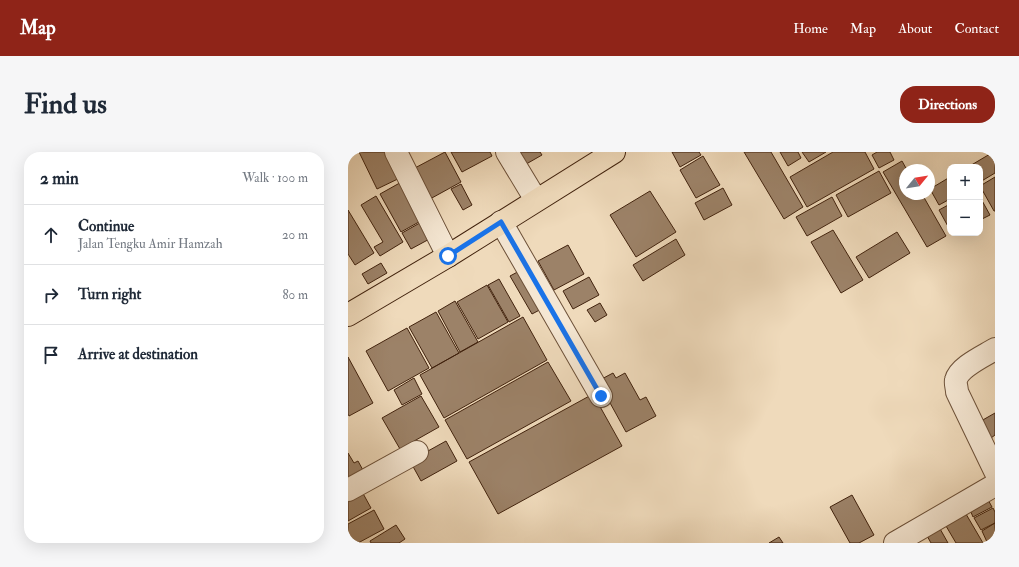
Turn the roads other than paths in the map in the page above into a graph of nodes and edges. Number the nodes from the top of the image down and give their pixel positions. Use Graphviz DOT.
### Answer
graph roads {
  1 [pos="396,152"];
  2 [pos="507,152"];
  3 [pos="614,152"];
  4 [pos="536,200"];
  5 [pos="501,222"];
  6 [pos="448,256"];
  7 [pos="348,315"];
  8 [pos="995,349"];
  9 [pos="601,396"];
  10 [pos="417,452"];
  11 [pos="995,472"];
  12 [pos="995,484"];
  13 [pos="348,490"];
  14 [pos="895,543"];
  1 -- 6 [label="street"];
  2 -- 4 [label="street"];
  3 -- 4 [label="main road"];
  4 -- 5 [label="main road"];
  5 -- 6 [label="main road"];
  5 -- 9 [label="street"];
  6 -- 7 [label="main road"];
  8 -- 11 [label="street"];
  10 -- 13 [label="street"];
  12 -- 14 [label="street"];
}
